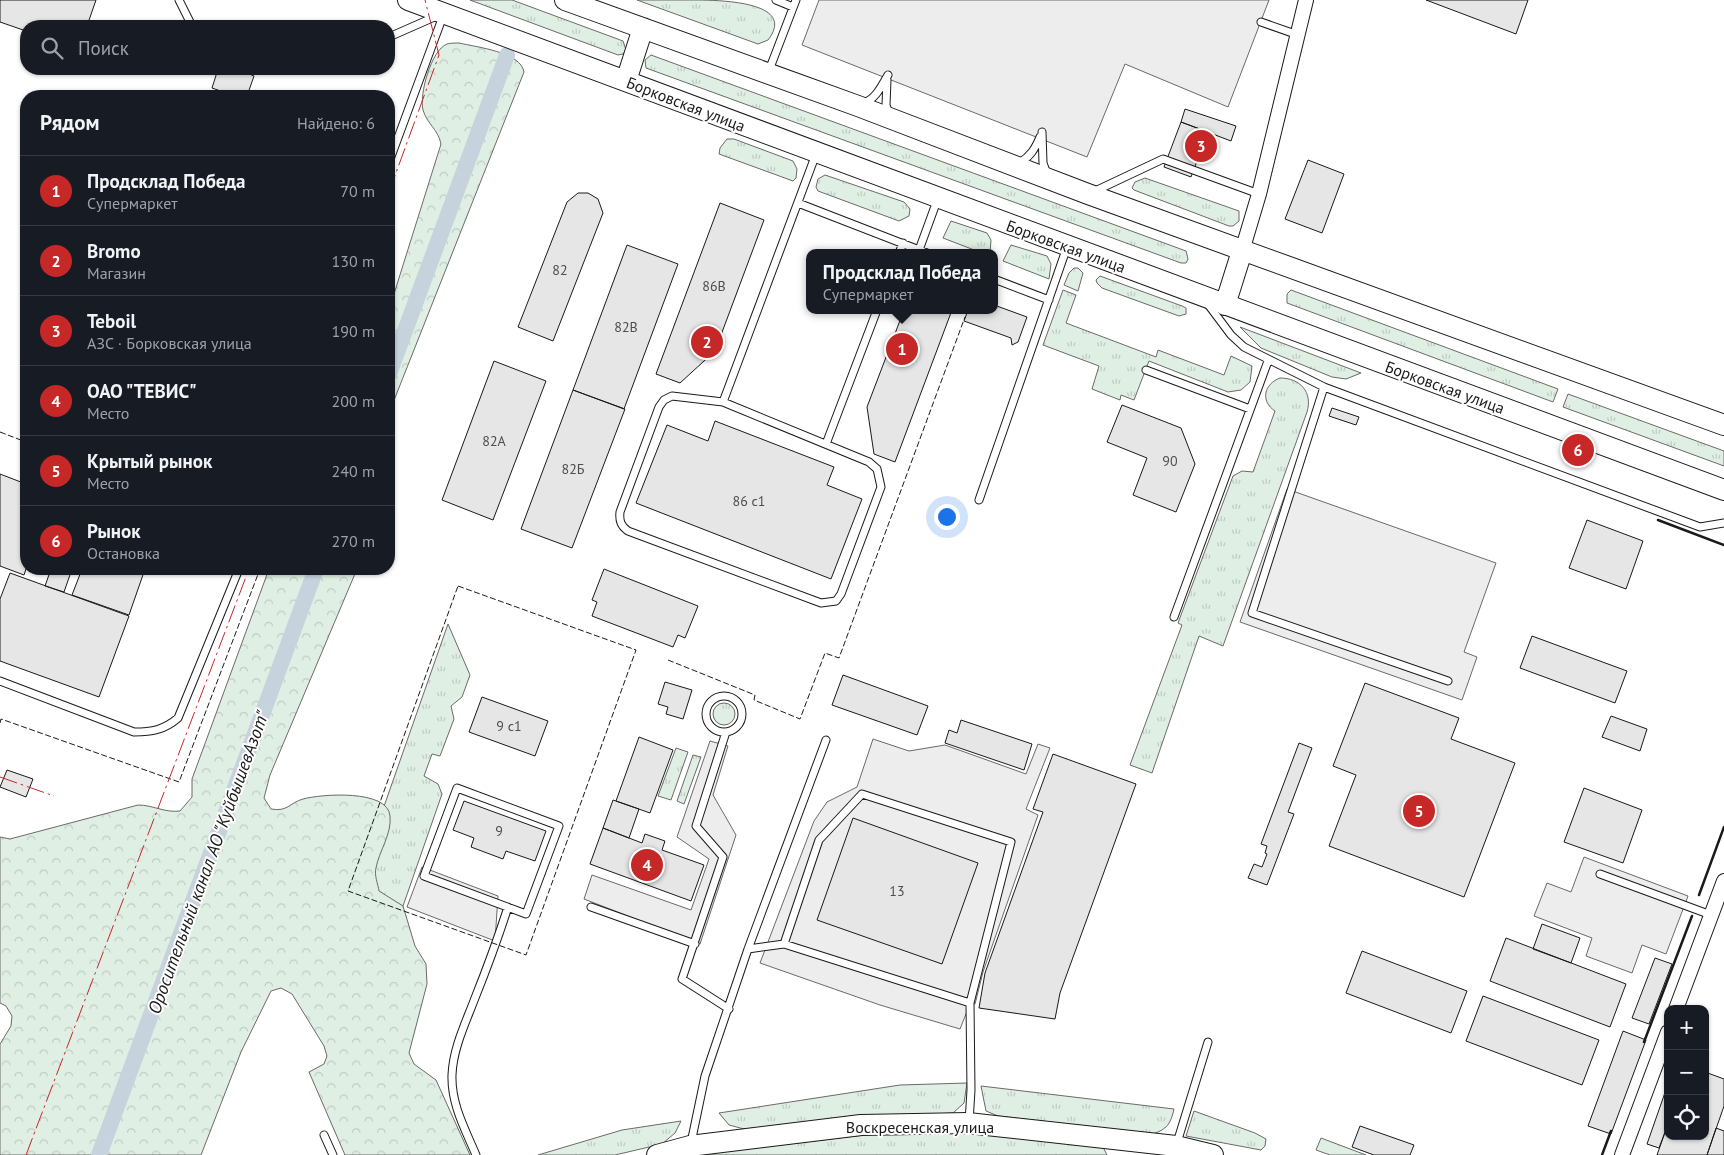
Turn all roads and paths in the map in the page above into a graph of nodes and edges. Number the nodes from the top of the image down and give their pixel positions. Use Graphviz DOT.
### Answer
graph roads {
  1 [pos="180,0"];
  2 [pos="408,0"];
  3 [pos="565,0"];
  4 [pos="776,0"];
  5 [pos="1306,0"];
  6 [pos="794,4"];
  7 [pos="444,13"];
  8 [pos="189,20"];
  9 [pos="1261,22"];
  10 [pos="643,28"];
  11 [pos="395,34"];
  12 [pos="1298,36"];
  13 [pos="768,73"];
  14 [pos="626,81"];
  15 [pos="858,106"];
  16 [pos="891,118"];
  17 [pos="395,146"];
  18 [pos="816,154"];
  19 [pos="1007,164"];
  20 [pos="1058,183"];
  21 [pos="1088,194"];
  22 [pos="1259,194"];
  23 [pos="938,198"];
  24 [pos="798,203"];
  25 [pos="903,243"];
  26 [pos="1067,246"];
  27 [pos="901,249"];
  28 [pos="917,249"];
  29 [pos="919,249"];
  30 [pos="1242,251"];
  31 [pos="998,281"];
  32 [pos="1202,297"];
  33 [pos="1049,300"];
  34 [pos="1225,305"];
  35 [pos="875,314"];
  36 [pos="1268,360"];
  37 [pos="1146,370"];
  38 [pos="1324,387"];
  39 [pos="723,402"];
  40 [pos="1250,409"];
  41 [pos="1724,425"];
  42 [pos="826,444"];
  43 [pos="1724,490"];
  44 [pos="979,500"];
  45 [pos="1724,523"];
  46 [pos="237,575"];
  47 [pos="1174,617"];
  48 [pos="1448,681"];
  49 [pos="0,682"];
  50 [pos="726,732"];
  51 [pos="826,740"];
  52 [pos="1600,874"];
  53 [pos="1724,881"];
  54 [pos="508,907"];
  55 [pos="591,907"];
  56 [pos="1711,915"];
  57 [pos="695,944"];
  58 [pos="784,944"];
  59 [pos="748,949"];
  60 [pos="970,1003"];
  61 [pos="1677,1005"];
  62 [pos="729,1009"];
  63 [pos="1208,1042"];
  64 [pos="1664,1043"];
  65 [pos="968,1124"];
  66 [pos="324,1135"];
  67 [pos="1097,1136"];
  68 [pos="690,1146"];
  69 [pos="1176,1146"];
  70 [pos="333,1155"];
  71 [pos="476,1155"];
  72 [pos="657,1155"];
  73 [pos="1117,1155"];
  74 [pos="1155,1155"];
  75 [pos="1213,1155"];
  76 [pos="1622,1155"];
  1 -- 8 [label="lane"];
  2 -- 7 [label="main road, Борковская улица"];
  3 -- 10 [label="main road"];
  4 -- 6 [label="lane"];
  5 -- 12 [label="street"];
  6 -- 13 [label="lane"];
  7 -- 11 [label="lane"];
  7 -- 14 [label="main road, Борковская улица"];
  7 -- 17 [label="lane"];
  9 -- 12 [label="lane"];
  10 -- 13 [label="main road"];
  10 -- 14 [label="main road"];
  12 -- 22 [label="street"];
  13 -- 15 [label="main road"];
  14 -- 18 [label="main road, Борковская улица"];
  15 -- 16 [label="main road"];
  15 -- 16 [label="lane"];
  16 -- 19 [label="main road"];
  18 -- 23 [label="main road, Борковская улица"];
  18 -- 24 [label="lane"];
  19 -- 20 [label="main road"];
  19 -- 20 [label="lane"];
  20 -- 21 [label="main road"];
  21 -- 22 [label="lane"];
  21 -- 30 [label="main road"];
  22 -- 30 [label="street"];
  23 -- 26 [label="main road, Борковская улица"];
  23 -- 29 [label="lane"];
  24 -- 25 [label="lane"];
  24 -- 39 [label="lane"];
  25 -- 27 [label="lane"];
  25 -- 28 [label="lane"];
  26 -- 32 [label="main road, Борковская улица"];
  26 -- 33 [label="lane"];
  30 -- 34 [label="main road"];
  30 -- 41 [label="main road"];
  31 -- 33 [label="lane"];
  32 -- 34 [label="main road, Борковская улица"];
  32 -- 36 [label="lane"];
  33 -- 44 [label="lane"];
  34 -- 43 [label="main road, Борковская улица"];
  35 -- 42 [label="lane"];
  36 -- 38 [label="lane"];
  36 -- 40 [label="lane"];
  37 -- 40 [label="lane"];
  38 -- 45 [label="lane"];
  38 -- 48 [label="lane"];
  39 -- 42 [label="lane"];
  39 -- 42 [label="lane"];
  40 -- 47 [label="lane"];
  46 -- 49 [label="lane"];
  50 -- 50 [label="lane"];
  50 -- 57 [label="lane"];
  51 -- 59 [label="lane"];
  52 -- 56 [label="lane"];
  53 -- 56 [label="street"];
  54 -- 54 [label="lane"];
  54 -- 71 [label="lane"];
  55 -- 57 [label="lane"];
  56 -- 61 [label="street"];
  57 -- 62 [label="lane"];
  58 -- 59 [label="lane"];
  58 -- 60 [label="lane"];
  58 -- 60 [label="lane"];
  59 -- 62 [label="lane"];
  60 -- 65 [label="lane"];
  62 -- 68 [label="lane"];
  63 -- 69 [label="lane"];
  64 -- 76 [label="street"];
  65 -- 67 [label="main road, Воскресенская улица"];
  65 -- 68 [label="main road, Воскресенская улица"];
  66 -- 70 [label="lane"];
  67 -- 69 [label="main road, Воскресенская улица"];
  67 -- 73 [label="main road"];
  68 -- 72 [label="main road, Воскресенская улица"];
  69 -- 74 [label="main road"];
  69 -- 75 [label="main road, Воскресенская улица"];
}
